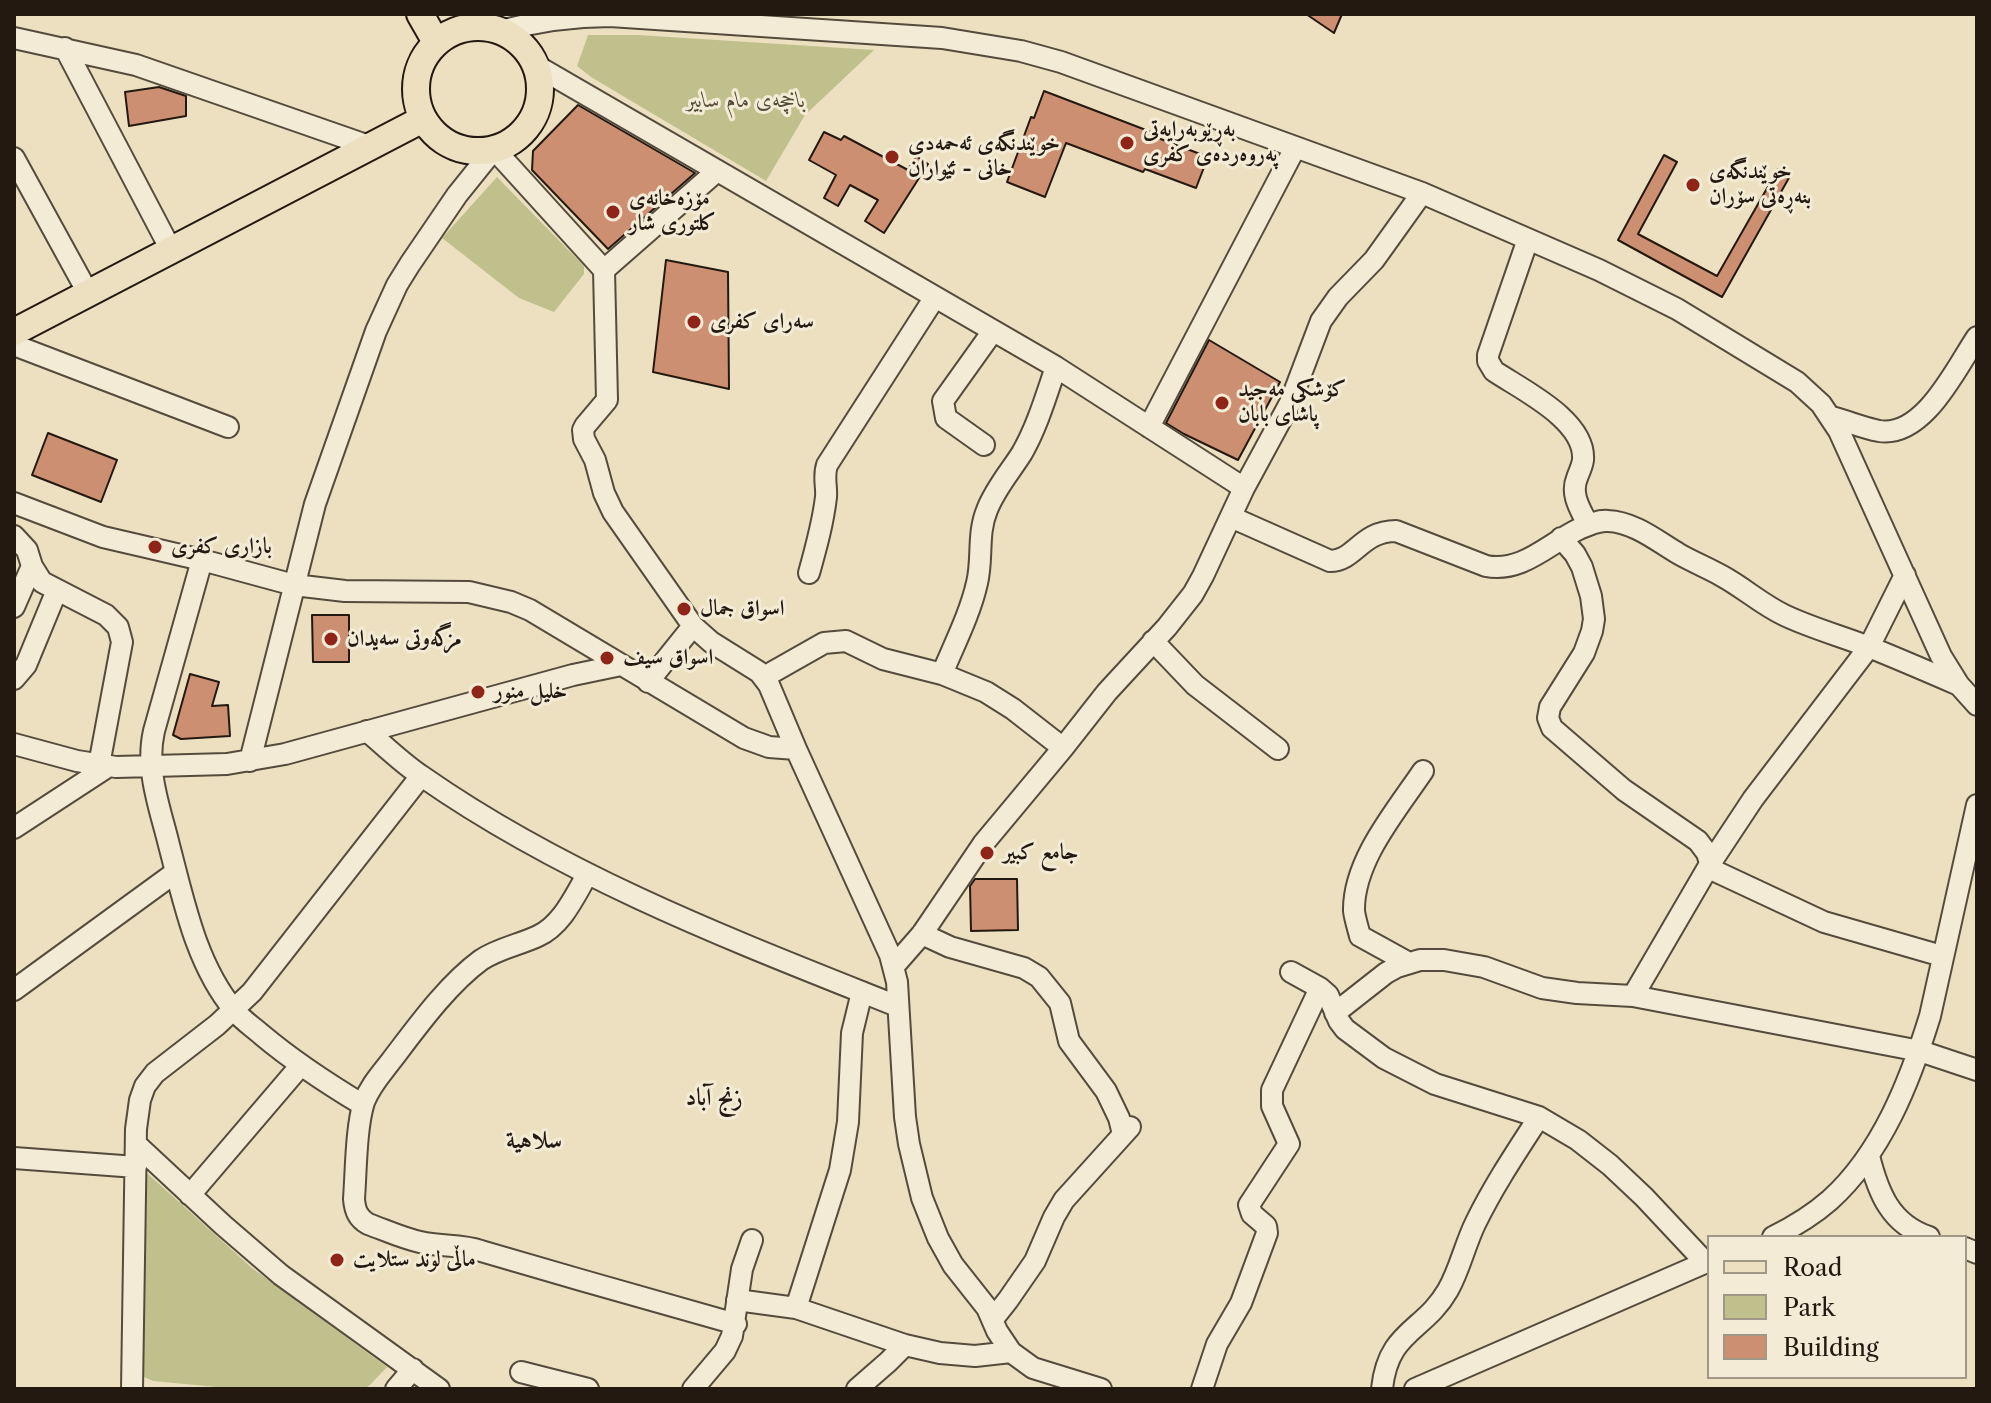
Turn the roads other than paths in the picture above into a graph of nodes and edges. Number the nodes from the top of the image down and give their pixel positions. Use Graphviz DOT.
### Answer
graph roads {
  1 [pos="420,14"];
  2 [pos="499,25"];
  3 [pos="15,36"];
  4 [pos="436,42"];
  5 [pos="65,48"];
  6 [pos="535,65"];
  7 [pos="423,119"];
  8 [pos="369,146"];
  9 [pos="1295,148"];
  10 [pos="494,149"];
  11 [pos="14,158"];
  12 [pos="717,171"];
  13 [pos="1422,193"];
  14 [pos="1528,239"];
  15 [pos="171,250"];
  16 [pos="604,270"];
  17 [pos="88,293"];
  18 [pos="935,297"];
  19 [pos="993,331"];
  20 [pos="14,332"];
  21 [pos="1977,337"];
  22 [pos="14,345"];
  23 [pos="1056,367"];
  24 [pos="1831,417"];
  25 [pos="228,427"];
  26 [pos="1149,427"];
  27 [pos="984,445"];
  28 [pos="1244,488"];
  29 [pos="14,504"];
  30 [pos="1231,517"];
  31 [pos="1588,525"];
  32 [pos="14,536"];
  33 [pos="1561,538"];
  34 [pos="202,560"];
  35 [pos="32,566"];
  36 [pos="809,573"];
  37 [pos="1905,575"];
  38 [pos="294,585"];
  39 [pos="57,590"];
  40 [pos="14,607"];
  41 [pos="693,626"];
  42 [pos="1153,641"];
  43 [pos="1869,647"];
  44 [pos="621,665"];
  45 [pos="942,674"];
  46 [pos="764,677"];
  47 [pos="14,679"];
  48 [pos="648,682"];
  49 [pos="1959,685"];
  50 [pos="1977,705"];
  51 [pos="367,731"];
  52 [pos="14,744"];
  53 [pos="1063,748"];
  54 [pos="796,749"];
  55 [pos="1278,749"];
  56 [pos="250,761"];
  57 [pos="104,765"];
  58 [pos="150,766"];
  59 [pos="1423,771"];
  60 [pos="421,776"];
  61 [pos="1977,805"];
  62 [pos="14,828"];
  63 [pos="1710,864"];
  64 [pos="176,872"];
  65 [pos="587,875"];
  66 [pos="922,934"];
  67 [pos="1942,956"];
  68 [pos="1409,963"];
  69 [pos="894,966"];
  70 [pos="1291,972"];
  71 [pos="1320,988"];
  72 [pos="14,990"];
  73 [pos="862,992"];
  74 [pos="1633,996"];
  75 [pos="897,1006"];
  76 [pos="234,1011"];
  77 [pos="1335,1013"];
  78 [pos="1920,1051"];
  79 [pos="301,1065"];
  80 [pos="1977,1070"];
  81 [pos="363,1105"];
  82 [pos="1539,1117"];
  83 [pos="137,1145"];
  84 [pos="1869,1156"];
  85 [pos="14,1158"];
  86 [pos="136,1167"];
  87 [pos="190,1195"];
  88 [pos="1776,1235"];
  89 [pos="1924,1235"];
  90 [pos="752,1240"];
  91 [pos="1707,1262"];
  92 [pos="737,1300"];
  93 [pos="796,1308"];
  94 [pos="993,1319"];
  95 [pos="736,1324"];
  96 [pos="905,1345"];
  97 [pos="1011,1352"];
  98 [pos="413,1369"];
  99 [pos="521,1372"];
  100 [pos="132,1389"];
  101 [pos="396,1389"];
  102 [pos="439,1389"];
  103 [pos="588,1389"];
  104 [pos="693,1389"];
  105 [pos="857,1389"];
  106 [pos="1101,1389"];
  107 [pos="1202,1389"];
  108 [pos="1382,1389"];
  109 [pos="1415,1389"];
  1 -- 4 [label="main road"];
  2 -- 4 [label="main road"];
  2 -- 6 [label="main road"];
  2 -- 9 [label="street"];
  3 -- 5 [label="street"];
  4 -- 7 [label="main road"];
  5 -- 8 [label="street"];
  5 -- 15 [label="street"];
  6 -- 10 [label="main road"];
  6 -- 12 [label="street"];
  7 -- 8 [label="main road"];
  7 -- 10 [label="main road"];
  8 -- 15 [label="main road"];
  9 -- 13 [label="street"];
  9 -- 26 [label="street"];
  10 -- 16 [label="street"];
  10 -- 38 [label="street"];
  11 -- 17 [label="street"];
  12 -- 16 [label="street"];
  12 -- 18 [label="street"];
  13 -- 14 [label="street"];
  13 -- 28 [label="street"];
  14 -- 24 [label="street"];
  14 -- 31 [label="street"];
  15 -- 17 [label="main road"];
  16 -- 41 [label="street"];
  17 -- 20 [label="main road"];
  18 -- 19 [label="street"];
  18 -- 36 [label="street"];
  19 -- 23 [label="street"];
  19 -- 27 [label="street"];
  21 -- 24 [label="street"];
  22 -- 25 [label="street"];
  23 -- 26 [label="street"];
  23 -- 45 [label="street"];
  24 -- 37 [label="street"];
  26 -- 28 [label="street"];
  28 -- 30 [label="street"];
  29 -- 34 [label="street"];
  30 -- 33 [label="street"];
  30 -- 42 [label="street"];
  31 -- 33 [label="street"];
  31 -- 43 [label="street"];
  32 -- 35 [label="street"];
  33 -- 63 [label="street"];
  34 -- 38 [label="street"];
  34 -- 58 [label="street"];
  35 -- 39 [label="street"];
  35 -- 40 [label="street"];
  37 -- 43 [label="street"];
  37 -- 49 [label="street"];
  38 -- 44 [label="street"];
  38 -- 56 [label="street"];
  39 -- 47 [label="street"];
  39 -- 57 [label="street"];
  41 -- 46 [label="street"];
  41 -- 48 [label="street"];
  42 -- 53 [label="street"];
  42 -- 55 [label="street"];
  43 -- 49 [label="street"];
  43 -- 63 [label="street"];
  44 -- 48 [label="street"];
  44 -- 51 [label="street"];
  45 -- 46 [label="street"];
  45 -- 53 [label="street"];
  46 -- 54 [label="street"];
  48 -- 54 [label="street"];
  49 -- 50 [label="street"];
  51 -- 56 [label="street"];
  51 -- 60 [label="street"];
  52 -- 57 [label="street"];
  53 -- 66 [label="street"];
  54 -- 69 [label="street"];
  56 -- 58 [label="street"];
  57 -- 58 [label="street"];
  57 -- 62 [label="street"];
  58 -- 64 [label="street"];
  59 -- 68 [label="street"];
  60 -- 65 [label="street"];
  60 -- 76 [label="street"];
  61 -- 67 [label="street"];
  63 -- 67 [label="street"];
  63 -- 74 [label="street"];
  64 -- 72 [label="street"];
  64 -- 76 [label="street"];
  65 -- 73 [label="street"];
  65 -- 81 [label="street"];
  66 -- 69 [label="street"];
  66 -- 94 [label="street"];
  67 -- 78 [label="street"];
  68 -- 74 [label="street"];
  68 -- 77 [label="street"];
  69 -- 75 [label="street"];
  70 -- 71 [label="street"];
  71 -- 77 [label="street"];
  71 -- 107 [label="street"];
  73 -- 75 [label="street"];
  73 -- 93 [label="street"];
  74 -- 78 [label="street"];
  75 -- 94 [label="street"];
  76 -- 79 [label="street"];
  76 -- 83 [label="street"];
  77 -- 82 [label="street"];
  78 -- 80 [label="street"];
  78 -- 84 [label="street"];
  79 -- 81 [label="street"];
  79 -- 87 [label="street"];
  81 -- 95 [label="street"];
  82 -- 91 [label="street"];
  82 -- 108 [label="street"];
  83 -- 86 [label="street"];
  83 -- 87 [label="street"];
  84 -- 88 [label="street"];
  84 -- 89 [label="street"];
  85 -- 86 [label="street"];
  86 -- 100 [label="street"];
  87 -- 98 [label="street"];
  90 -- 92 [label="street"];
  91 -- 109 [label="street"];
  92 -- 93 [label="street"];
  92 -- 95 [label="street"];
  93 -- 96 [label="street"];
  94 -- 97 [label="street"];
  95 -- 104 [label="street"];
  96 -- 97 [label="street"];
  96 -- 105 [label="street"];
  97 -- 106 [label="street"];
  98 -- 101 [label="street"];
  98 -- 102 [label="street"];
  99 -- 103 [label="street"];
}
